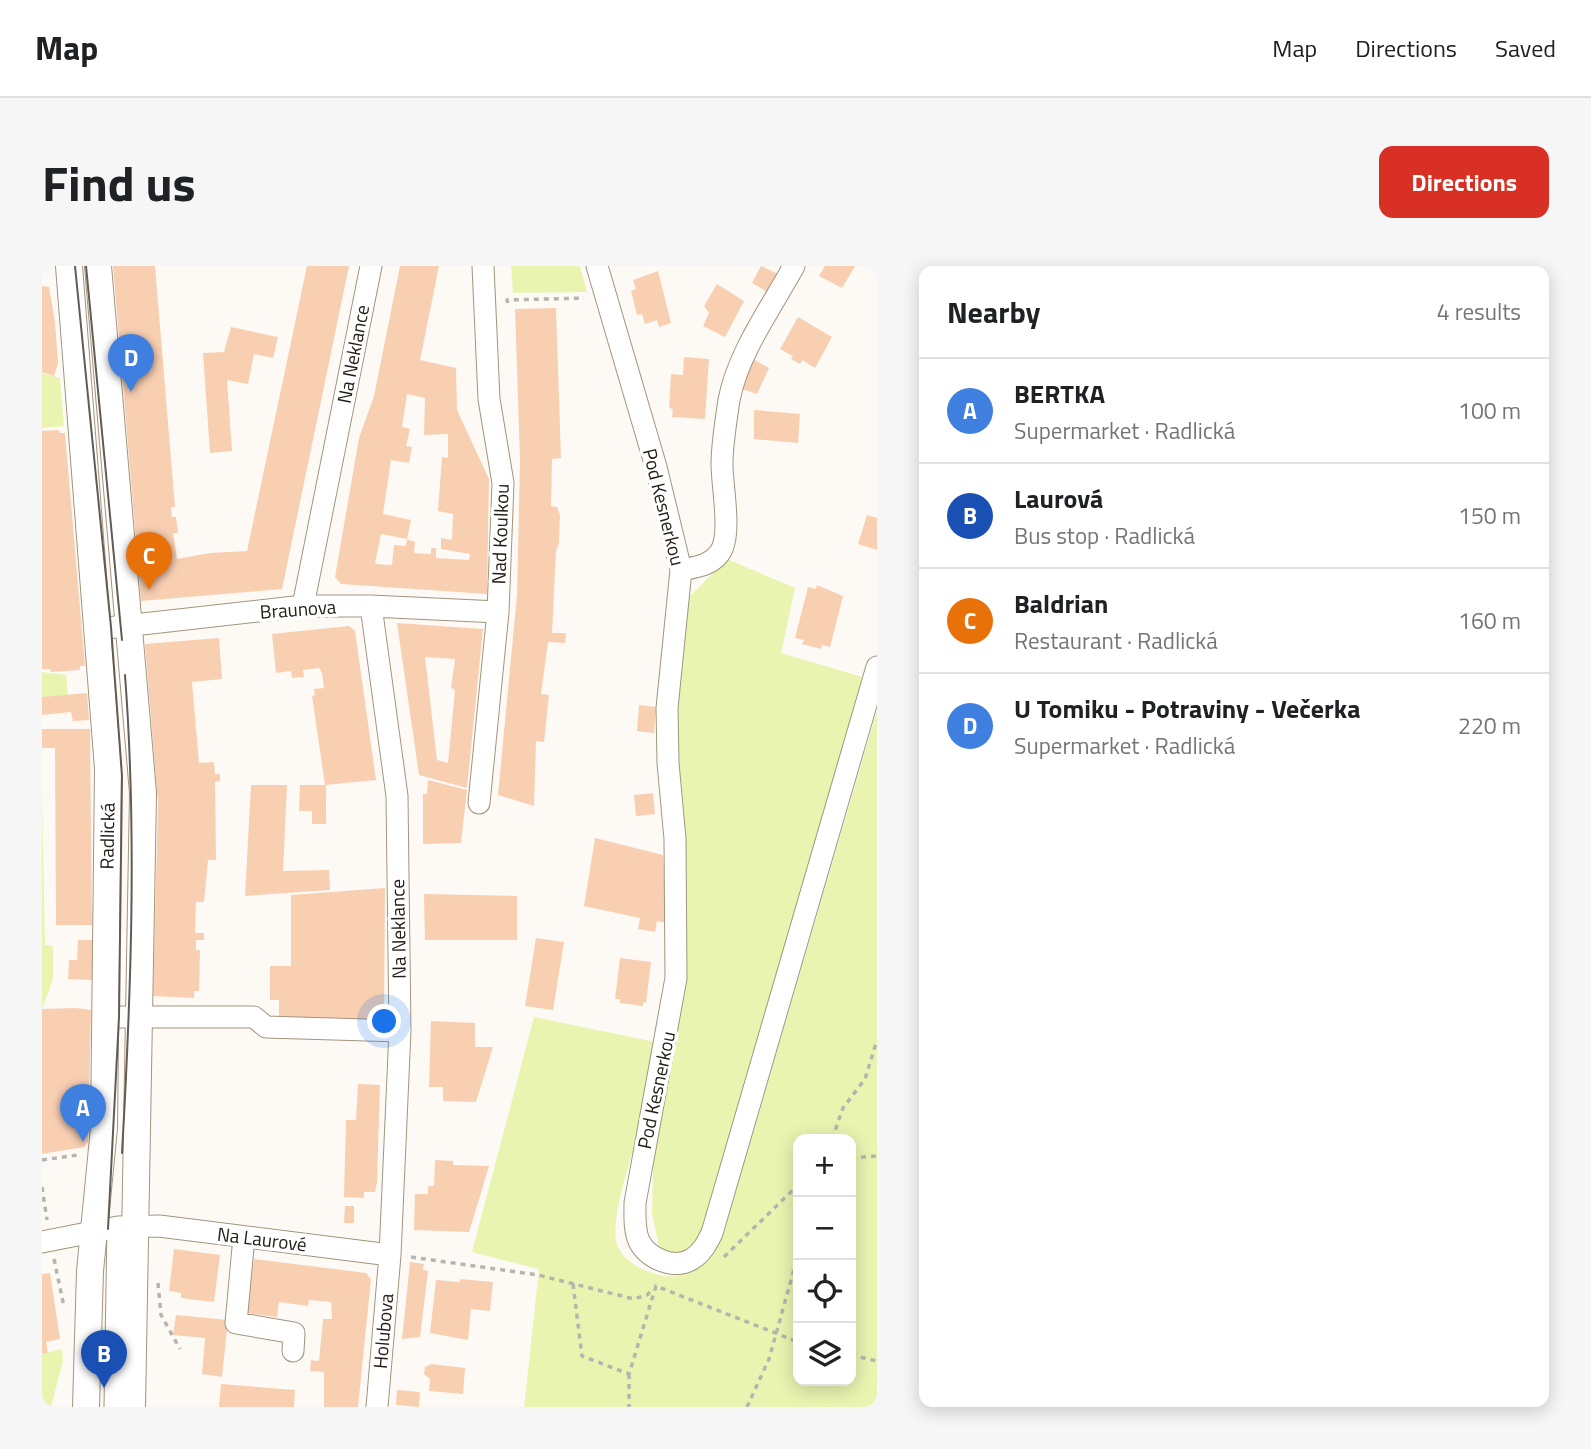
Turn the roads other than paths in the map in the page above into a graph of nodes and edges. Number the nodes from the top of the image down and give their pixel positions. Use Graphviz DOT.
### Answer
graph roads {
  1 [pos="69,266"];
  2 [pos="98,266"];
  3 [pos="371,266"];
  4 [pos="484,266"];
  5 [pos="597,266"];
  6 [pos="794,266"];
  7 [pos="681,570"];
  8 [pos="371,606"];
  9 [pos="303,607"];
  10 [pos="498,612"];
  11 [pos="131,625"];
  12 [pos="98,629"];
  13 [pos="877,667"];
  14 [pos="479,803"];
  15 [pos="139,1016"];
  16 [pos="105,1017"];
  17 [pos="400,1031"];
  18 [pos="114,1229"];
  19 [pos="45,1235"];
  20 [pos="244,1237"];
  21 [pos="400,1256"];
  22 [pos="293,1351"];
  23 [pos="86,1407"];
  24 [pos="103,1407"];
  25 [pos="115,1407"];
  26 [pos="132,1407"];
  27 [pos="377,1407"];
  1 -- 12 [label="main road, Radlická"];
  2 -- 11 [label="main road, Radlická"];
  3 -- 9 [label="street, Na Neklance"];
  4 -- 10 [label="street, Nad Koulkou"];
  5 -- 7 [label="street, Pod Kesnerkou"];
  6 -- 7 [label="street"];
  7 -- 13 [label="street, Pod Kesnerkou"];
  8 -- 9 [label="street, Braunova"];
  8 -- 10 [label="street, Braunova"];
  8 -- 17 [label="street, Na Neklance"];
  9 -- 11 [label="street, Braunova"];
  10 -- 14 [label="street, Nad Koulkou"];
  11 -- 12 [label="street, Braunova"];
  11 -- 15 [label="main road, Radlická"];
  12 -- 16 [label="main road, Radlická"];
  15 -- 16 [label="street"];
  15 -- 17 [label="street"];
  15 -- 18 [label="main road, Radlická"];
  16 -- 18 [label="main road, Radlická"];
  17 -- 21 [label="street, Na Neklance"];
  18 -- 19 [label="street, Na Laurové"];
  18 -- 20 [label="street, Na Laurové"];
  18 -- 23 [label="main road, Radlická"];
  18 -- 24 [label="street"];
  18 -- 25 [label="street"];
  18 -- 26 [label="main road, Radlická"];
  20 -- 21 [label="street, Na Laurové"];
  20 -- 22 [label="street"];
  21 -- 27 [label="street, Holubova"];
}
